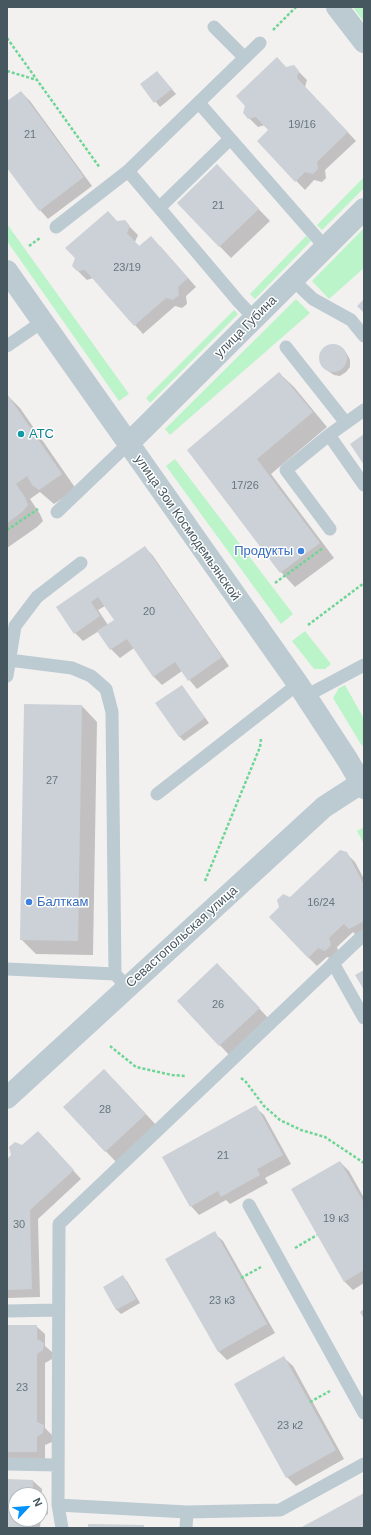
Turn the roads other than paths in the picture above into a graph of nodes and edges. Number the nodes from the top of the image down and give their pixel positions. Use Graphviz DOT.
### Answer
graph roads {
  1 [pos="337,7"];
  2 [pos="214,27"];
  3 [pos="364,42"];
  4 [pos="260,43"];
  5 [pos="244,58"];
  6 [pos="199,103"];
  7 [pos="230,139"];
  8 [pos="128,171"];
  9 [pos="159,208"];
  10 [pos="364,209"];
  11 [pos="56,227"];
  12 [pos="325,247"];
  13 [pos="7,271"];
  14 [pos="293,280"];
  15 [pos="255,318"];
  16 [pos="42,322"];
  17 [pos="364,336"];
  18 [pos="7,346"];
  19 [pos="286,347"];
  20 [pos="364,410"];
  21 [pos="346,423"];
  22 [pos="329,435"];
  23 [pos="128,444"];
  24 [pos="364,485"];
  25 [pos="57,512"];
  26 [pos="330,529"];
  27 [pos="81,563"];
  28 [pos="9,660"];
  29 [pos="364,665"];
  30 [pos="7,676"];
  31 [pos="302,690"];
  32 [pos="363,785"];
  33 [pos="157,794"];
  34 [pos="364,936"];
  35 [pos="333,963"];
  36 [pos="7,969"];
  37 [pos="121,980"];
  38 [pos="364,1018"];
  39 [pos="7,1098"];
  40 [pos="249,1205"];
  41 [pos="58,1310"];
  42 [pos="7,1311"];
  43 [pos="364,1413"];
  44 [pos="7,1464"];
  45 [pos="364,1464"];
  46 [pos="58,1465"];
  47 [pos="58,1505"];
  48 [pos="186,1512"];
  49 [pos="62,1528"];
  50 [pos="186,1528"];
  1 -- 3 [label="street"];
  2 -- 5 [label="lane"];
  4 -- 5 [label="lane"];
  5 -- 6 [label="lane"];
  6 -- 7 [label="lane"];
  6 -- 8 [label="lane"];
  7 -- 9 [label="lane"];
  7 -- 12 [label="lane"];
  8 -- 9 [label="lane"];
  8 -- 11 [label="lane"];
  9 -- 15 [label="lane"];
  10 -- 12 [label="street, улица Губина"];
  12 -- 14 [label="street, улица Губина"];
  13 -- 16 [label="street, улица Зои Космодемьянской"];
  14 -- 15 [label="street, улица Губина"];
  14 -- 17 [label="lane"];
  15 -- 23 [label="street, улица Губина"];
  16 -- 18 [label="lane"];
  16 -- 23 [label="street, улица Зои Космодемьянской"];
  19 -- 21 [label="lane"];
  20 -- 21 [label="lane"];
  21 -- 22 [label="lane"];
  22 -- 24 [label="lane"];
  22 -- 26 [label="lane"];
  23 -- 25 [label="lane"];
  23 -- 31 [label="street, улица Зои Космодемьянской"];
  27 -- 28 [label="lane"];
  28 -- 30 [label="lane"];
  28 -- 37 [label="lane"];
  29 -- 31 [label="lane"];
  31 -- 32 [label="street, улица Зои Космодемьянской"];
  31 -- 33 [label="lane"];
  32 -- 37 [label="street, Севастопольская улица"];
  34 -- 35 [label="lane"];
  35 -- 38 [label="lane"];
  35 -- 41 [label="lane"];
  36 -- 37 [label="lane"];
  37 -- 39 [label="street, Севастопольская улица"];
  40 -- 43 [label="lane"];
  41 -- 42 [label="lane"];
  41 -- 46 [label="lane"];
  44 -- 46 [label="lane"];
  45 -- 48 [label="lane"];
  46 -- 47 [label="lane"];
  47 -- 48 [label="lane"];
  47 -- 49 [label="lane"];
  48 -- 50 [label="lane"];
}
